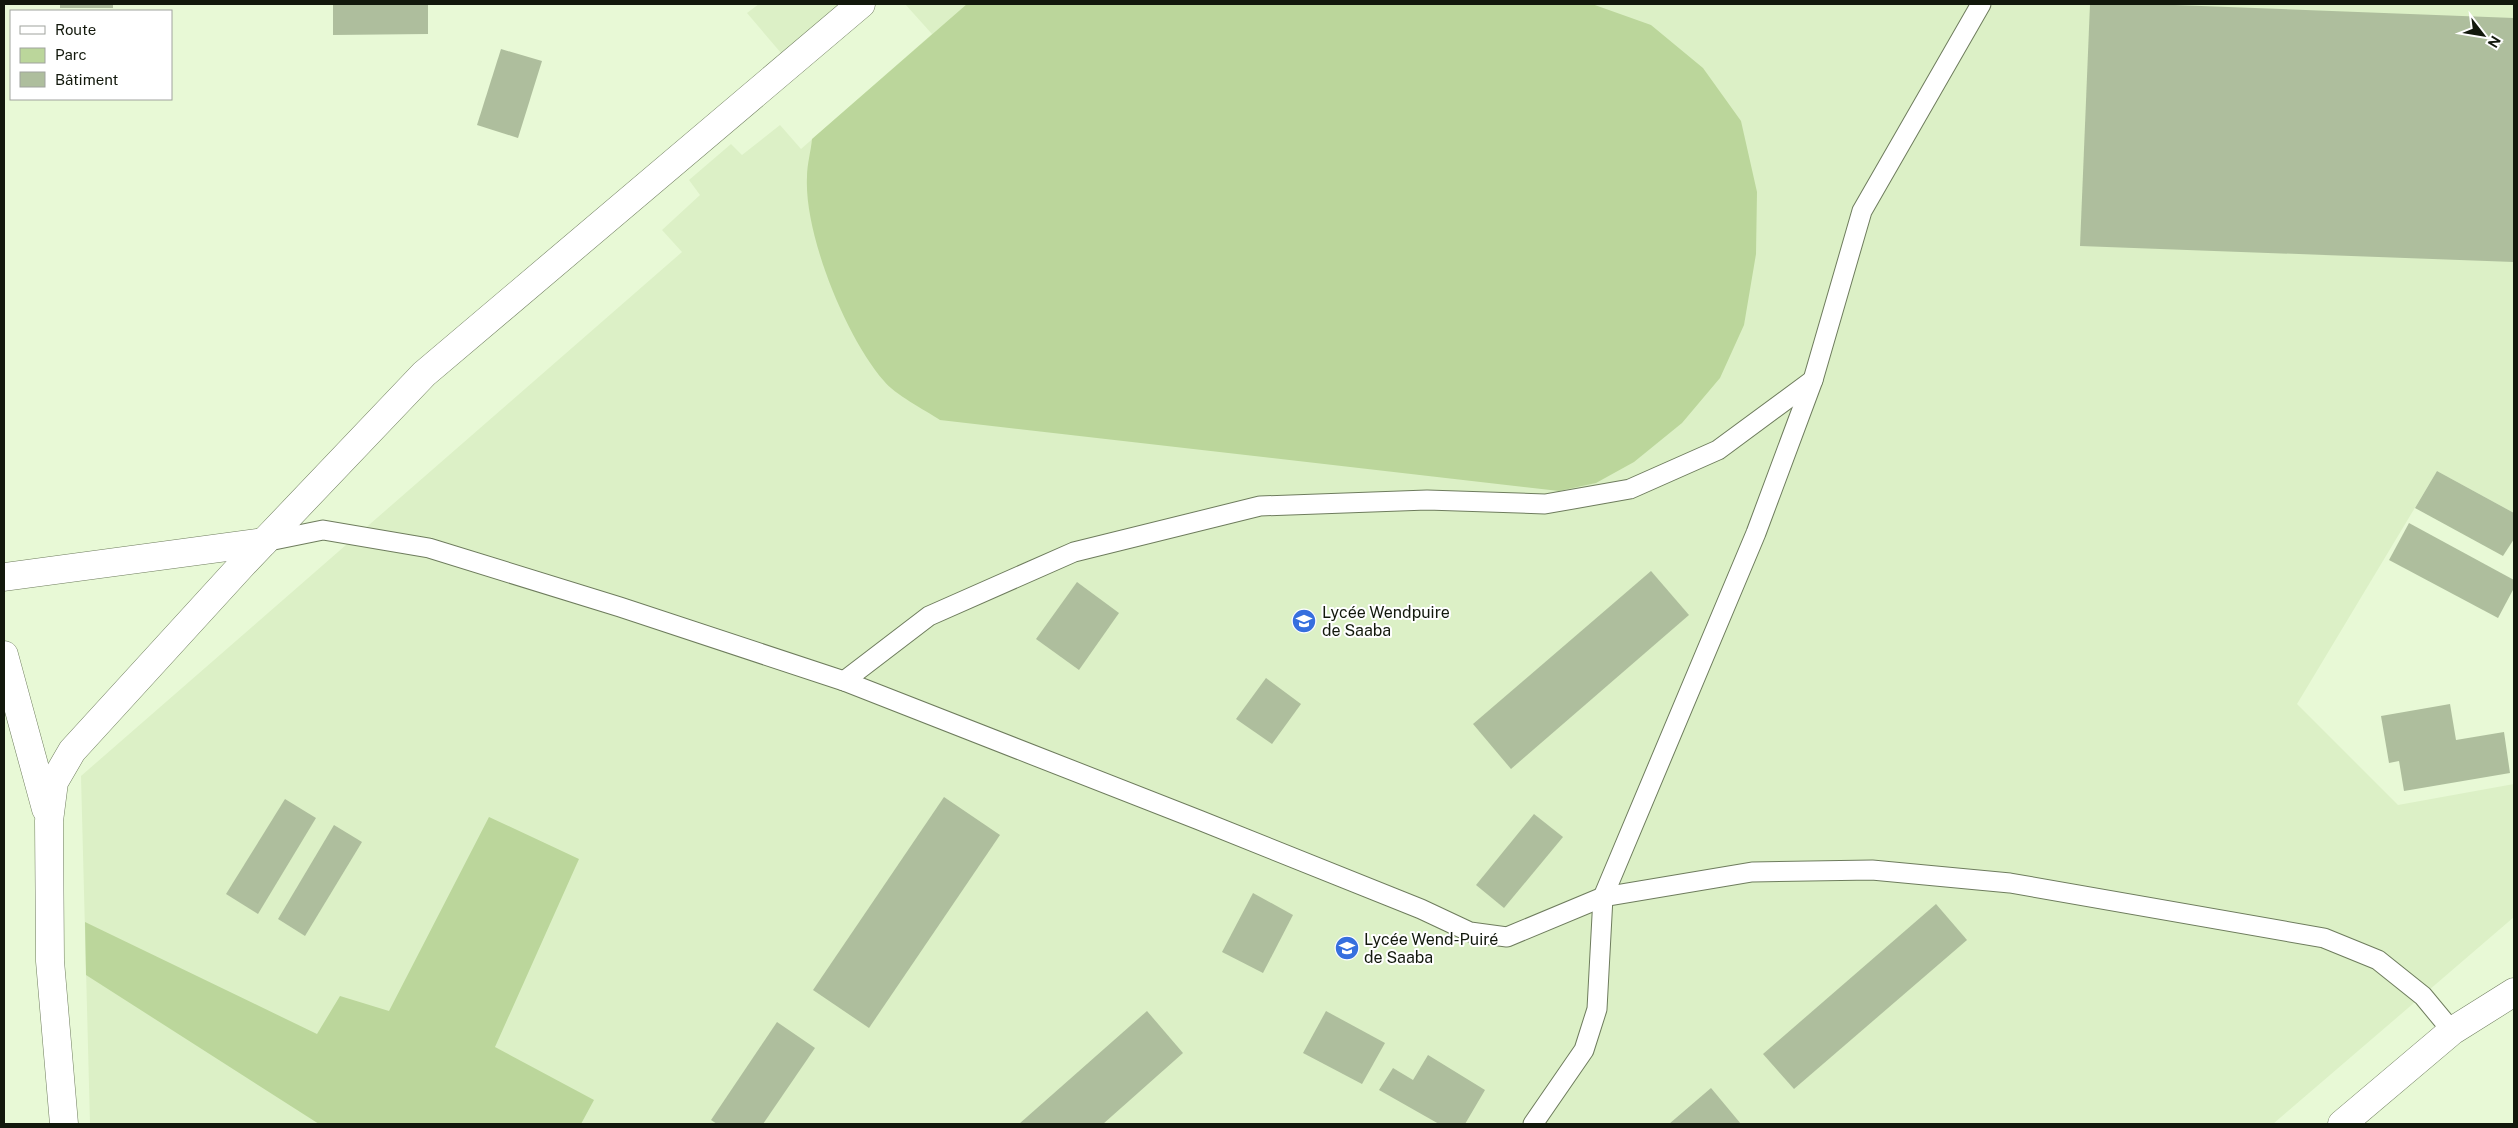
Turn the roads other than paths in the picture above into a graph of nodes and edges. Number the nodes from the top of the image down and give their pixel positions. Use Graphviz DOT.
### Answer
graph roads {
  1 [pos="861,4"];
  2 [pos="1981,4"];
  3 [pos="1813,380"];
  4 [pos="264,542"];
  5 [pos="4,577"];
  6 [pos="4,655"];
  7 [pos="844,681"];
  8 [pos="49,820"];
  9 [pos="1603,897"];
  10 [pos="2514,992"];
  11 [pos="2452,1030"];
  12 [pos="64,1124"];
  13 [pos="1533,1124"];
  14 [pos="2342,1124"];
  1 -- 4 [label="street"];
  2 -- 3 [label="lane"];
  3 -- 7 [label="lane"];
  3 -- 9 [label="lane"];
  4 -- 5 [label="street"];
  4 -- 7 [label="lane"];
  4 -- 8 [label="street"];
  6 -- 8 [label="street"];
  7 -- 9 [label="lane"];
  8 -- 12 [label="street"];
  9 -- 11 [label="lane"];
  9 -- 13 [label="lane"];
  10 -- 11 [label="street"];
  11 -- 14 [label="street"];
}
